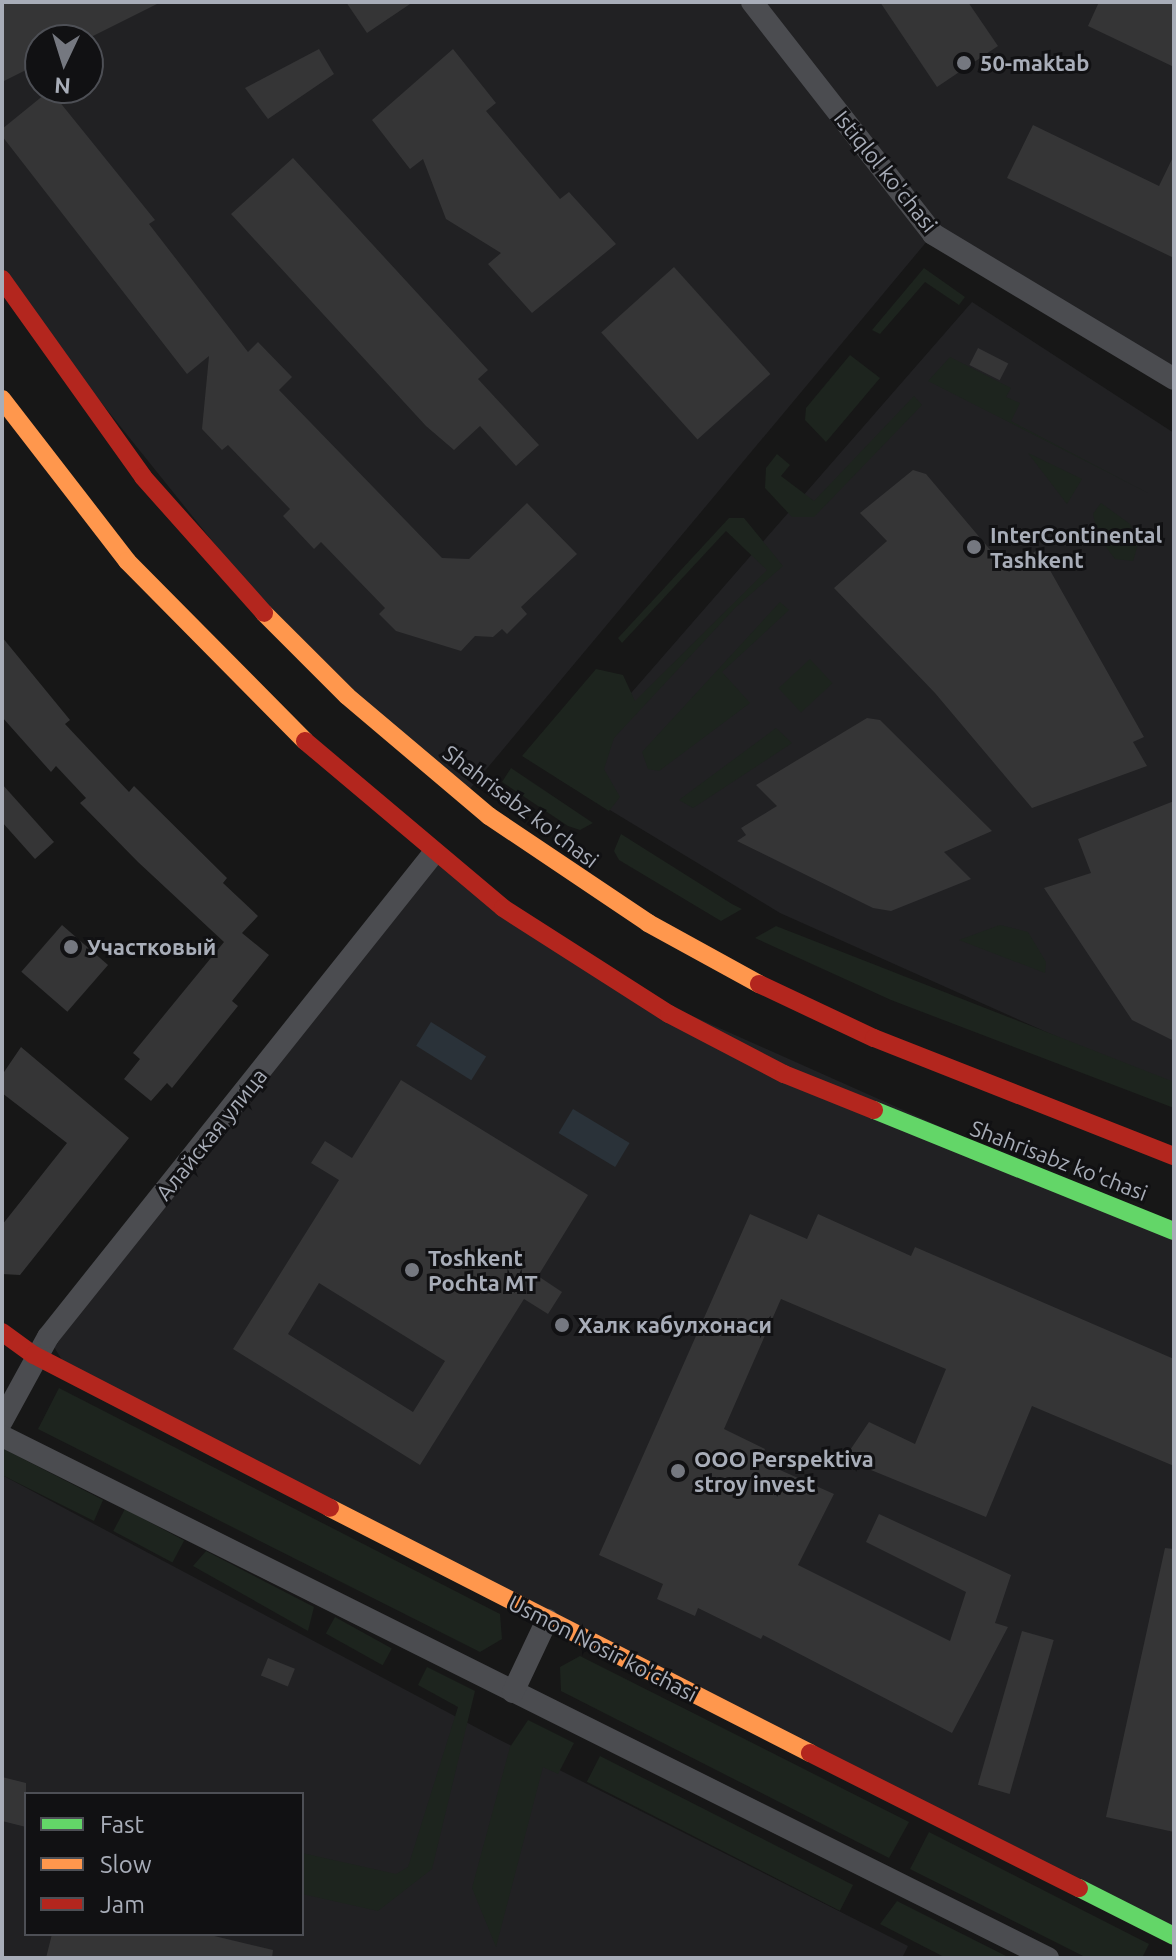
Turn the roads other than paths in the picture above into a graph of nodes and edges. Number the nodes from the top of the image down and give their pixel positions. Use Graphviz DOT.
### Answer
graph roads {
  1 [pos="752,2"];
  2 [pos="2,279"];
  3 [pos="1174,379"];
  4 [pos="2,399"];
  5 [pos="433,854"];
  6 [pos="1174,1156"];
  7 [pos="1174,1231"];
  8 [pos="2,1332"];
  9 [pos="34,1355"];
  10 [pos="2,1421"];
  11 [pos="2,1436"];
  12 [pos="547,1620"];
  13 [pos="513,1692"];
  14 [pos="1174,1936"];
  15 [pos="1048,1958"];
  1 -- 3 [label="street, Istiqlol ko'chasi"];
  2 -- 6 [label="main road, Shahrisabz ko'chasi"];
  4 -- 5 [label="main road, Shahrisabz ko'chasi"];
  5 -- 7 [label="main road, Shahrisabz ko'chasi"];
  5 -- 9 [label="street, Алайская улица"];
  8 -- 9 [label="main road, Usmon Nosir ko'chasi"];
  9 -- 10 [label="street, Алайская улица"];
  9 -- 12 [label="main road, Usmon Nosir ko'chasi"];
  11 -- 13 [label="street"];
  12 -- 13 [label="street"];
  12 -- 14 [label="main road, Usmon Nosir ko'chasi"];
  13 -- 15 [label="street"];
}
